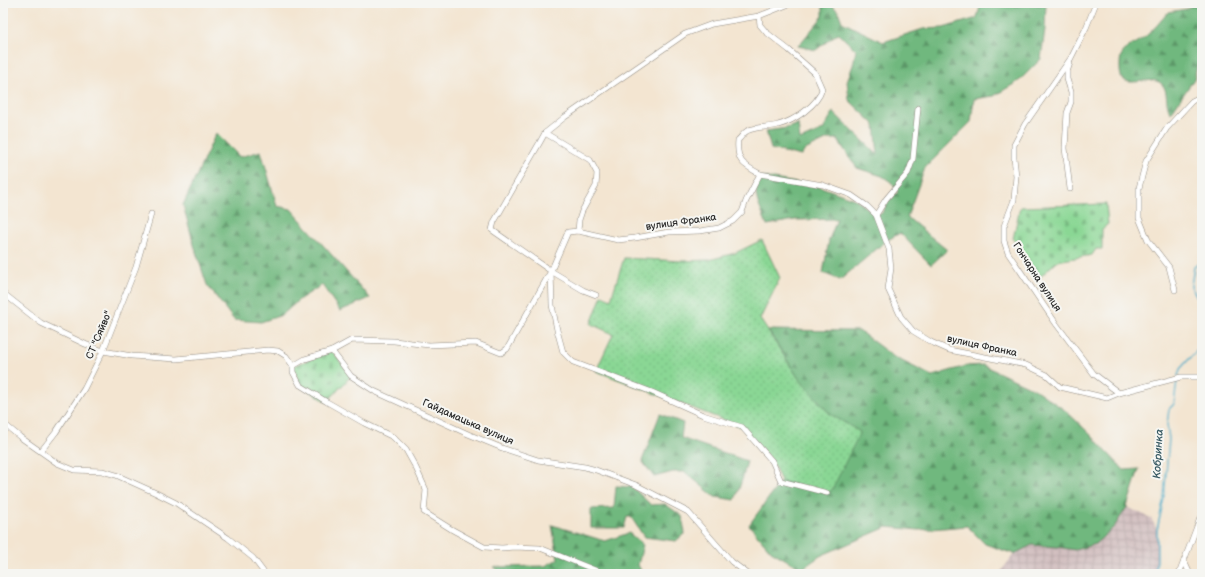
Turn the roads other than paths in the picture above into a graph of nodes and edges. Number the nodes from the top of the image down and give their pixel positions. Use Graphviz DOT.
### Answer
graph roads {
  1 [pos="792,3"];
  2 [pos="1096,3"];
  3 [pos="759,16"];
  4 [pos="1071,58"];
  5 [pos="1202,96"];
  6 [pos="918,108"];
  7 [pos="545,133"];
  8 [pos="760,174"];
  9 [pos="1070,189"];
  10 [pos="151,214"];
  11 [pos="876,215"];
  12 [pos="578,230"];
  13 [pos="552,272"];
  14 [pos="1175,290"];
  15 [pos="3,293"];
  16 [pos="596,294"];
  17 [pos="103,351"];
  18 [pos="332,351"];
  19 [pos="293,366"];
  20 [pos="1202,377"];
  21 [pos="1119,393"];
  22 [pos="3,423"];
  23 [pos="41,451"];
  24 [pos="827,493"];
  25 [pos="1202,513"];
  26 [pos="1184,561"];
  27 [pos="264,574"];
  28 [pos="605,574"];
  29 [pos="748,574"];
  30 [pos="1179,574"];
  31 [pos="1190,574"];
  1 -- 3 [label="street"];
  2 -- 4 [label="street, Гончарна вулиця"];
  3 -- 7 [label="street"];
  3 -- 8 [label="street, вулиця Франка"];
  4 -- 9 [label="street, Гончарна вулиця"];
  4 -- 21 [label="street, Гончарна вулиця"];
  5 -- 14 [label="street"];
  6 -- 11 [label="street"];
  7 -- 12 [label="street"];
  7 -- 13 [label="street"];
  8 -- 11 [label="street, вулиця Франка"];
  8 -- 12 [label="street, вулиця Франка"];
  10 -- 17 [label="street, СТ \"Сяйво\""];
  11 -- 21 [label="street, вулиця Франка"];
  12 -- 13 [label="street"];
  13 -- 16 [label="street"];
  13 -- 18 [label="street"];
  13 -- 24 [label="street"];
  15 -- 17 [label="street"];
  17 -- 19 [label="street"];
  17 -- 23 [label="street, СТ \"Сяйво\""];
  18 -- 19 [label="street"];
  18 -- 29 [label="street, Гайдамацька вулиця"];
  19 -- 28 [label="street"];
  20 -- 21 [label="street"];
  22 -- 23 [label="street"];
  23 -- 27 [label="street"];
  25 -- 26 [label="street"];
  26 -- 30 [label="street"];
  26 -- 31 [label="street"];
}
